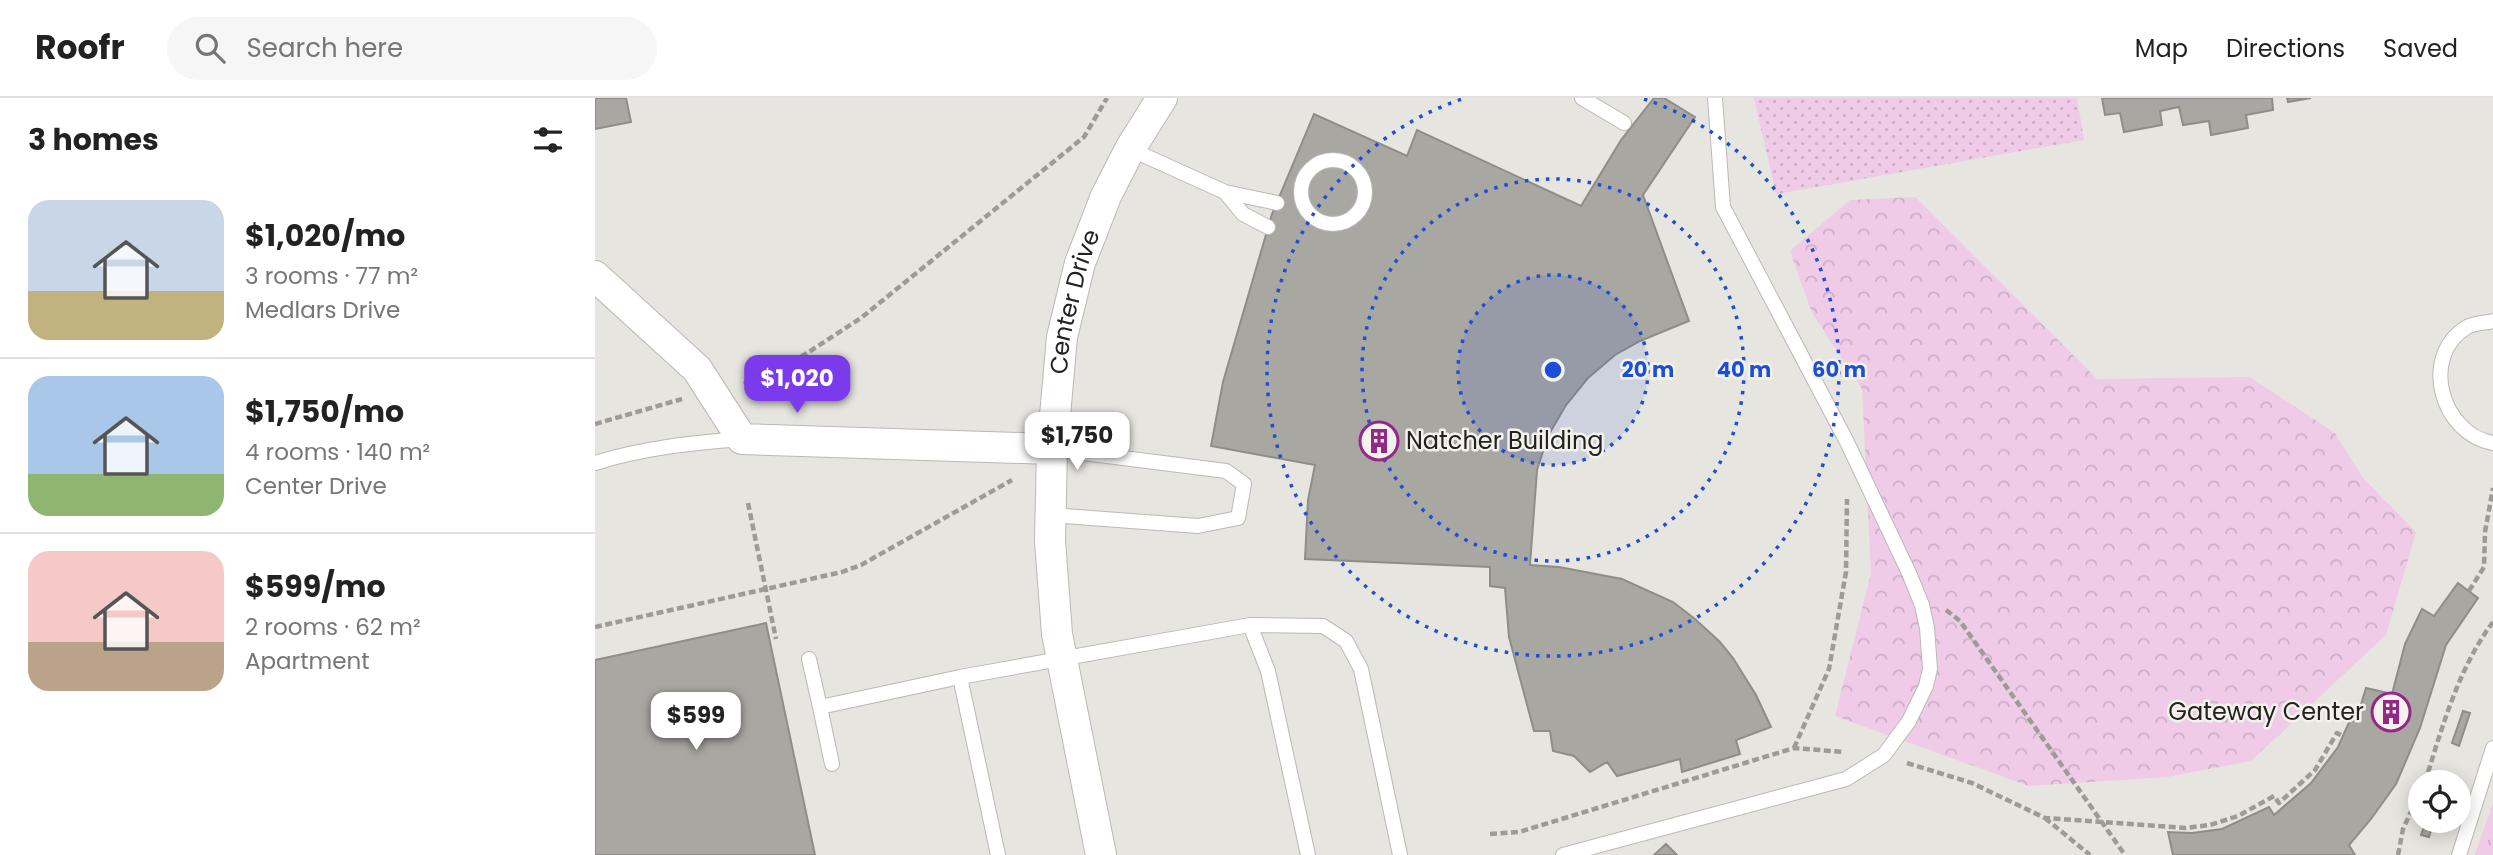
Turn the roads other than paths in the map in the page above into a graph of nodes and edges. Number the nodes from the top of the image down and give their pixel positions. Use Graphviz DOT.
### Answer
graph roads {
  1 [pos="1161,98"];
  2 [pos="1582,98"];
  3 [pos="1715,98"];
  4 [pos="1624,123"];
  5 [pos="1130,149"];
  6 [pos="1319,163"];
  7 [pos="1225,192"];
  8 [pos="1277,203"];
  9 [pos="1268,227"];
  10 [pos="595,276"];
  11 [pos="2493,321"];
  12 [pos="742,439"];
  13 [pos="2493,443"];
  14 [pos="1052,449"];
  15 [pos="595,463"];
  16 [pos="1051,515"];
  17 [pos="1250,625"];
  18 [pos="1063,658"];
  19 [pos="809,659"];
  20 [pos="960,677"];
  21 [pos="820,707"];
  22 [pos="2493,748"];
  23 [pos="832,764"];
  24 [pos="997,855"];
  25 [pos="1101,855"];
  26 [pos="1308,855"];
  27 [pos="1400,855"];
  28 [pos="1563,855"];
  29 [pos="2459,855"];
  1 -- 5 [label="street, Center Drive"];
  2 -- 4 [label="lane"];
  3 -- 28 [label="lane"];
  5 -- 7 [label="lane"];
  5 -- 14 [label="street, Center Drive"];
  6 -- 6 [label="lane"];
  7 -- 8 [label="lane"];
  7 -- 9 [label="lane"];
  10 -- 12 [label="street"];
  11 -- 13 [label="lane"];
  12 -- 14 [label="street"];
  12 -- 15 [label="lane"];
  14 -- 16 [label="street, Center Drive"];
  14 -- 16 [label="lane"];
  16 -- 18 [label="street, Center Drive"];
  17 -- 18 [label="lane"];
  17 -- 26 [label="lane"];
  17 -- 27 [label="lane"];
  18 -- 20 [label="lane"];
  18 -- 25 [label="street, Center Drive"];
  19 -- 21 [label="lane"];
  20 -- 21 [label="lane"];
  20 -- 24 [label="lane"];
  21 -- 23 [label="lane"];
  22 -- 29 [label="lane"];
}
